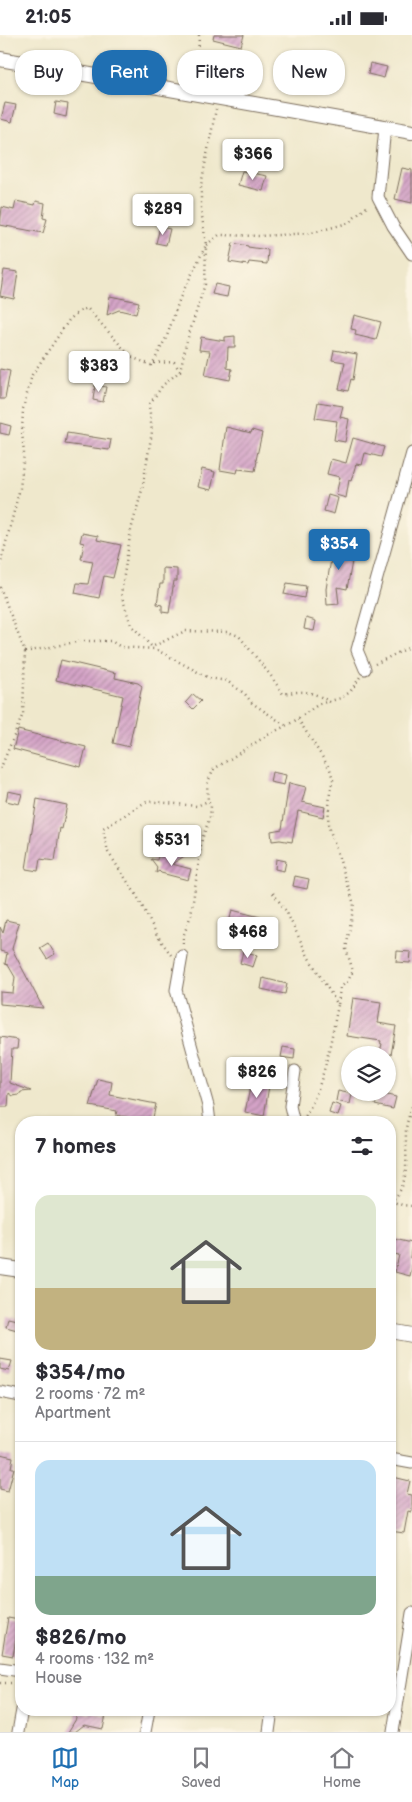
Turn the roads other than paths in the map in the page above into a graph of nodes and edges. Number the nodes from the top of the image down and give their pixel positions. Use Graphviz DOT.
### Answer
graph roads {
  1 [pos="0,59"];
  2 [pos="385,128"];
  3 [pos="412,132"];
  4 [pos="412,254"];
  5 [pos="412,453"];
  6 [pos="365,669"];
  7 [pos="181,961"];
  8 [pos="296,1071"];
  9 [pos="209,1116"];
  10 [pos="292,1116"];
  11 [pos="0,1267"];
  12 [pos="15,1269"];
  13 [pos="396,1332"];
  14 [pos="412,1335"];
  15 [pos="0,1392"];
  16 [pos="15,1395"];
  17 [pos="396,1460"];
  18 [pos="412,1463"];
  19 [pos="412,1613"];
  20 [pos="0,1667"];
  21 [pos="15,1670"];
  22 [pos="396,1713"];
  23 [pos="21,1716"];
  24 [pos="148,1716"];
  25 [pos="271,1716"];
  26 [pos="396,1716"];
  27 [pos="18,1732"];
  28 [pos="145,1732"];
  29 [pos="269,1732"];
  30 [pos="393,1732"];
  1 -- 2 [label="street"];
  2 -- 3 [label="street"];
  2 -- 4 [label="street"];
  5 -- 6 [label="street"];
  7 -- 9 [label="street"];
  8 -- 10 [label="street"];
  11 -- 12 [label="street"];
  13 -- 14 [label="street"];
  15 -- 16 [label="street"];
  17 -- 18 [label="street"];
  19 -- 22 [label="street"];
  20 -- 21 [label="street"];
  23 -- 27 [label="street"];
  24 -- 28 [label="street"];
  25 -- 29 [label="street"];
  26 -- 30 [label="street"];
}
